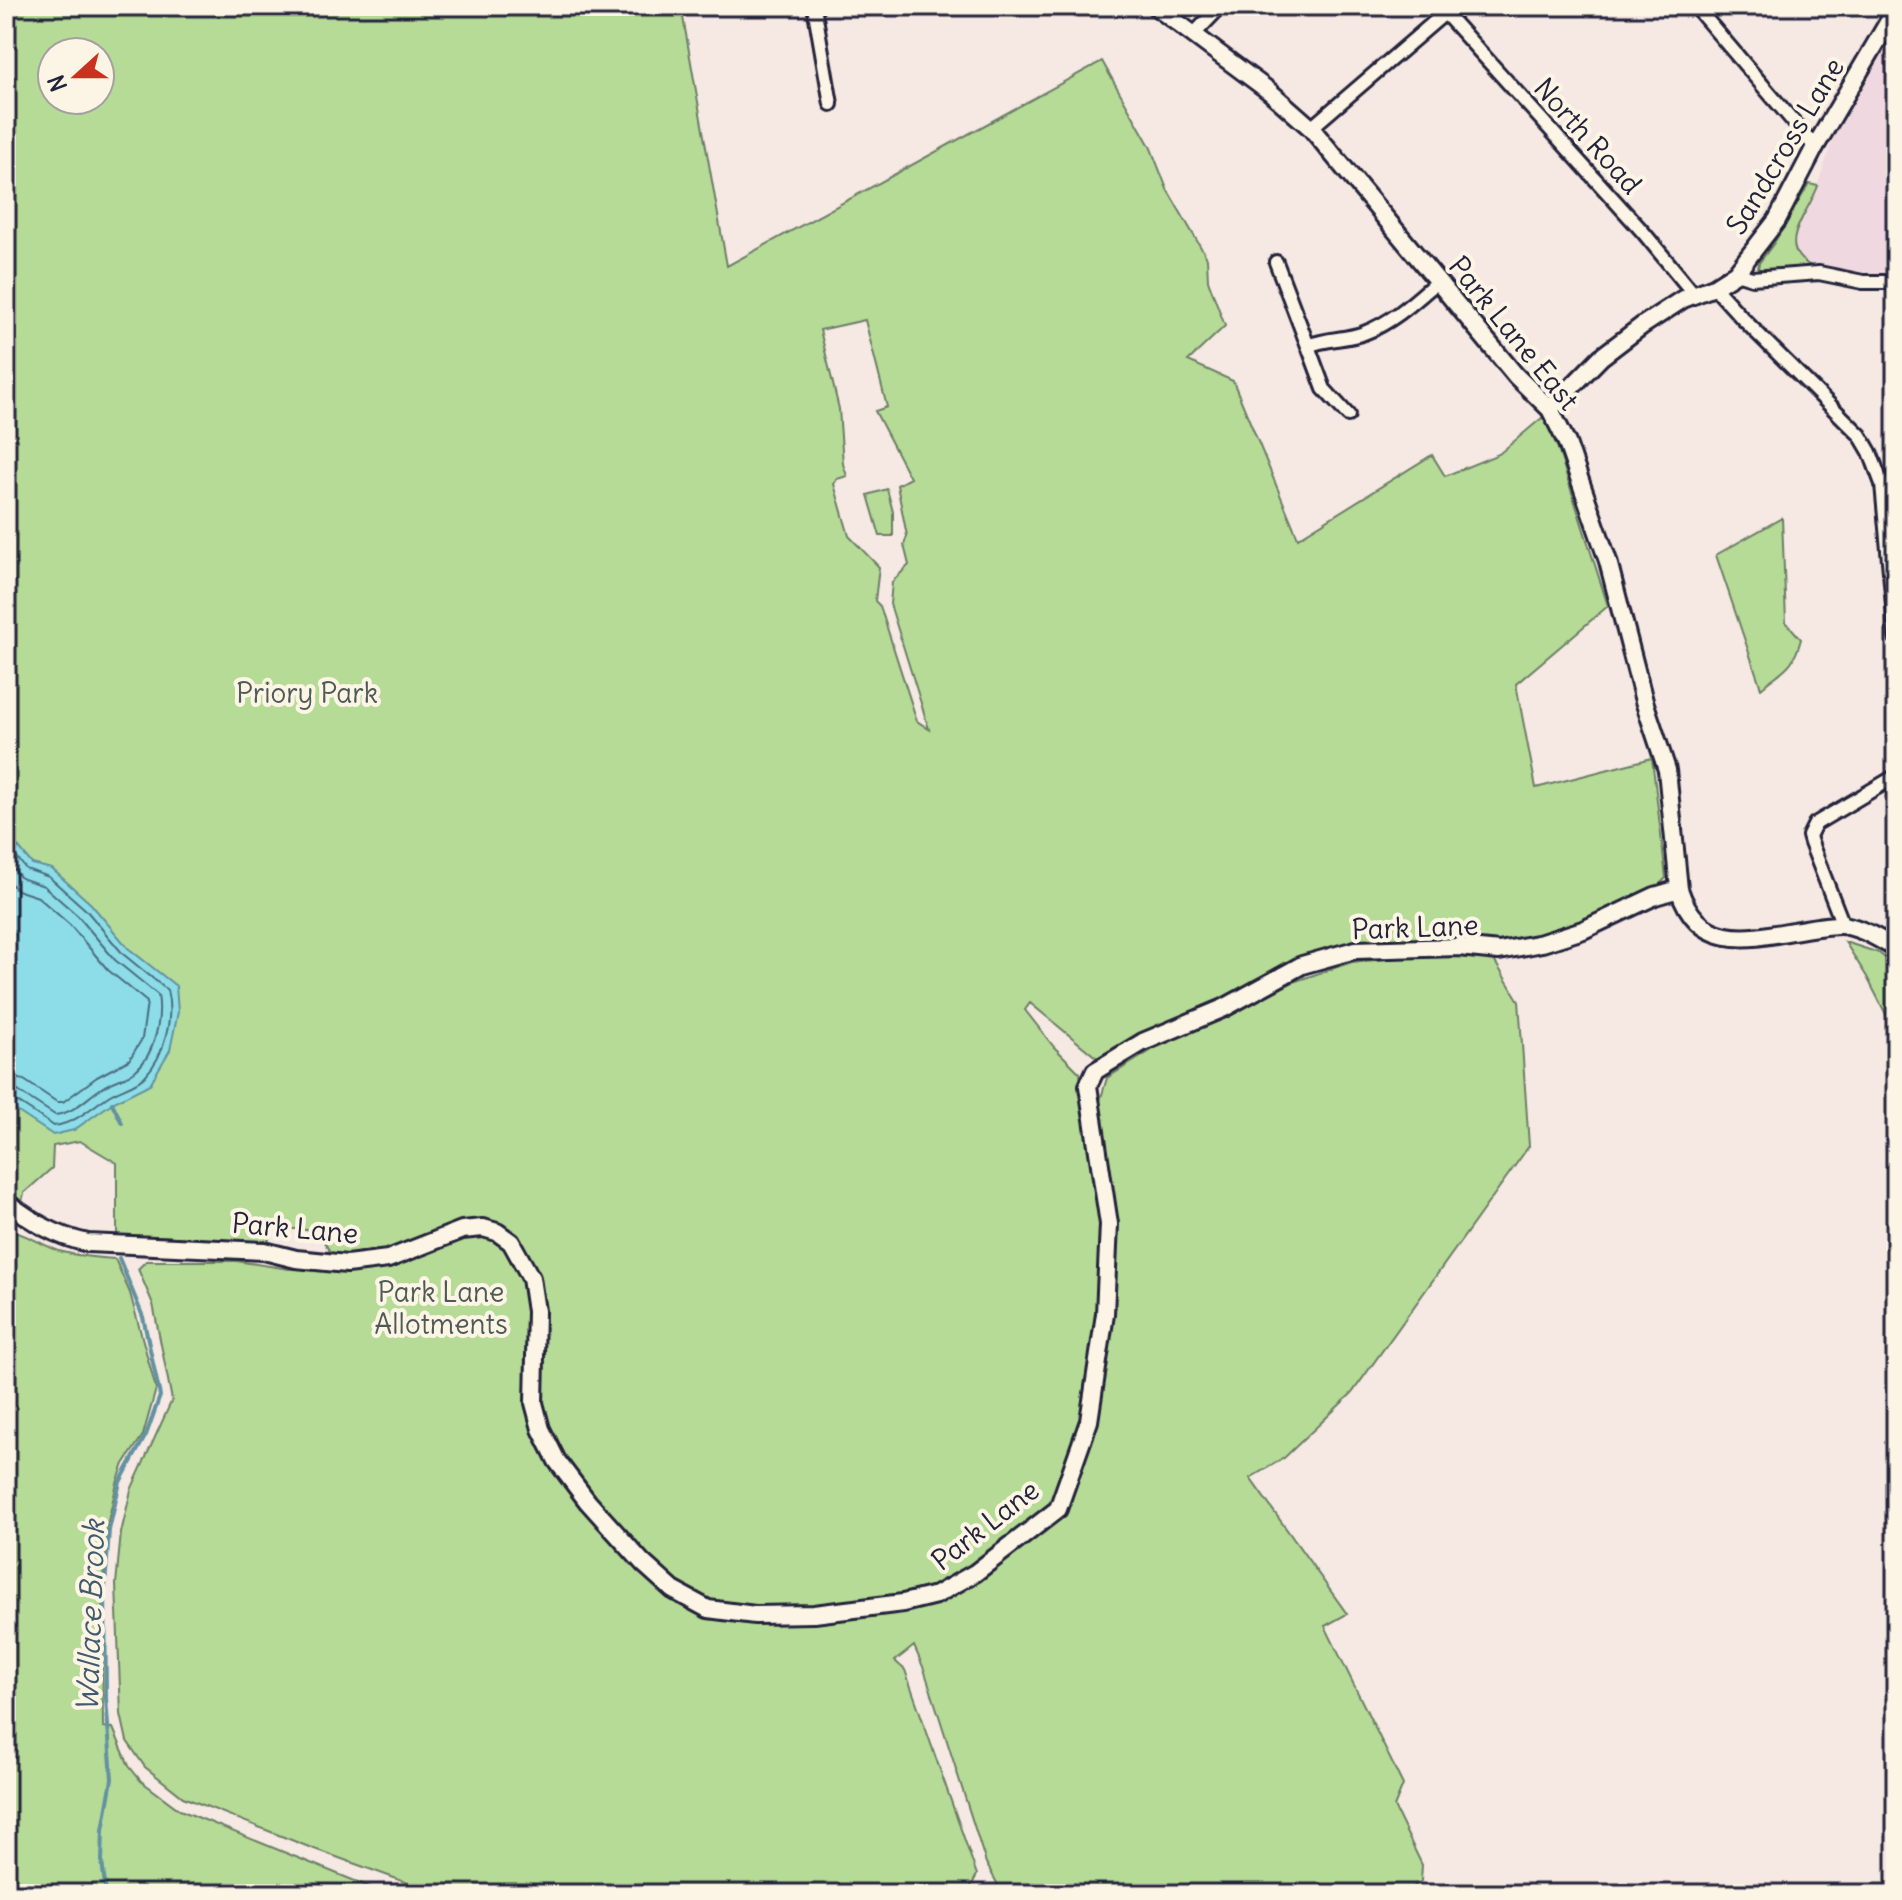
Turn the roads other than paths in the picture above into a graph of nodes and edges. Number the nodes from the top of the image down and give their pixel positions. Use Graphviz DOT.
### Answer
graph roads {
  1 [pos="814,6"];
  2 [pos="1155,6"];
  3 [pos="1221,6"];
  4 [pos="1695,6"];
  5 [pos="1896,9"];
  6 [pos="1449,10"];
  7 [pos="1195,33"];
  8 [pos="831,104"];
  9 [pos="1311,128"];
  10 [pos="1815,147"];
  11 [pos="1276,262"];
  12 [pos="1736,273"];
  13 [pos="1438,281"];
  14 [pos="1896,282"];
  15 [pos="1714,287"];
  16 [pos="1694,294"];
  17 [pos="1308,346"];
  18 [pos="1550,409"];
  19 [pos="1348,415"];
  20 [pos="1896,638"];
  21 [pos="1896,776"];
  22 [pos="1679,889"];
  23 [pos="1843,925"];
  24 [pos="1896,949"];
  25 [pos="6,1202"];
  1 -- 8 [label="street"];
  2 -- 7 [label="street, Park Lane East"];
  3 -- 7 [label="street"];
  4 -- 10 [label="street"];
  5 -- 10 [label="street, Sandcross Lane"];
  6 -- 9 [label="street"];
  6 -- 16 [label="street, North Road"];
  7 -- 9 [label="street, Park Lane East"];
  9 -- 13 [label="street, Park Lane East"];
  10 -- 12 [label="street, Sandcross Lane"];
  11 -- 17 [label="street"];
  12 -- 14 [label="street"];
  12 -- 15 [label="street, Sandcross Lane"];
  13 -- 17 [label="street"];
  13 -- 18 [label="street, Park Lane East"];
  15 -- 16 [label="street, Sandcross Lane"];
  15 -- 20 [label="street"];
  16 -- 18 [label="street, Sandcross Lane"];
  17 -- 19 [label="street"];
  18 -- 22 [label="street, Park Lane East"];
  21 -- 23 [label="street"];
  22 -- 23 [label="street"];
  22 -- 25 [label="street, Park Lane"];
  23 -- 24 [label="street"];
}
